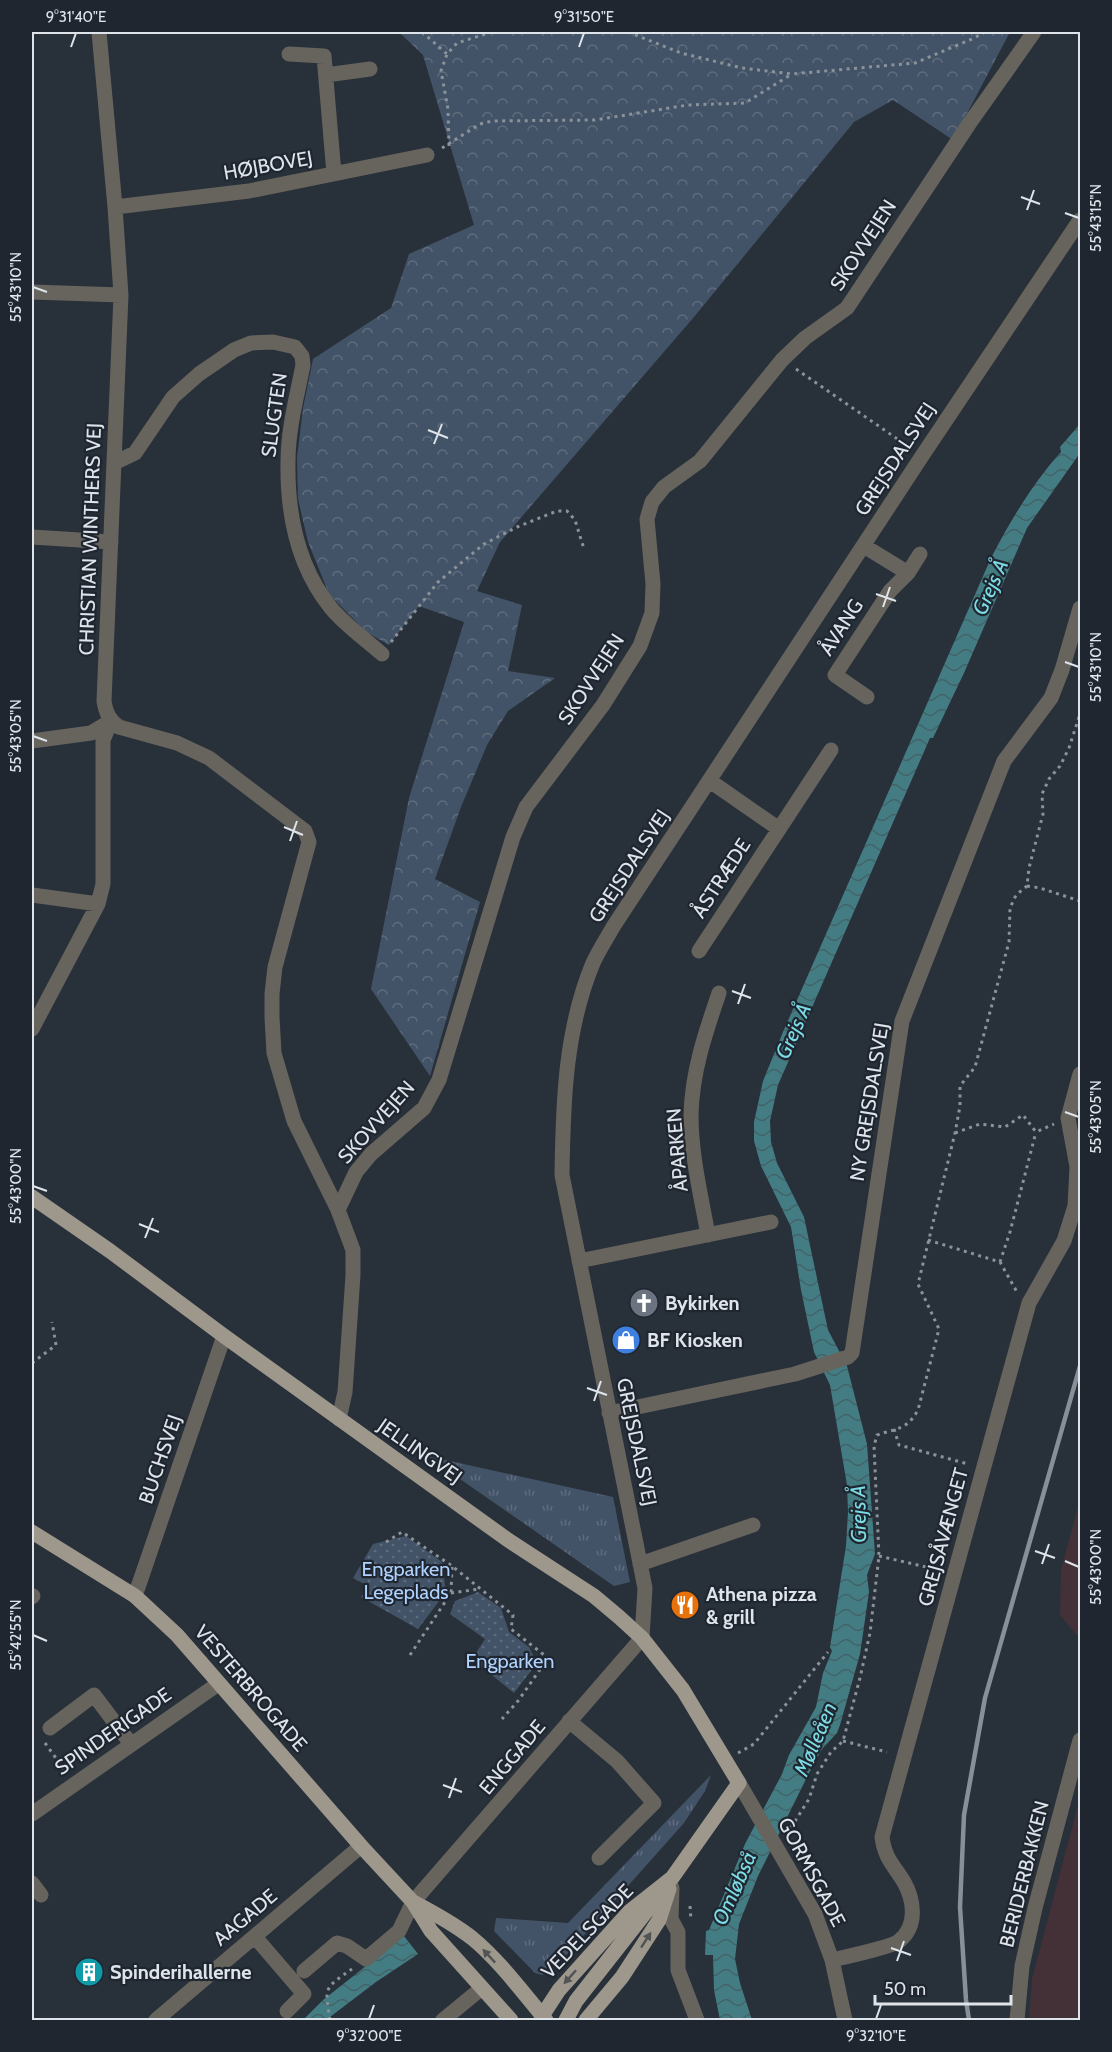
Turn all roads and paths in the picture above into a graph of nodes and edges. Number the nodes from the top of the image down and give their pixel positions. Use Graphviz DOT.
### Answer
graph roads {
  1 [pos="99,32"];
  2 [pos="422,32"];
  3 [pos="492,32"];
  4 [pos="628,32"];
  5 [pos="985,32"];
  6 [pos="1035,32"];
  7 [pos="289,54"];
  8 [pos="447,54"];
  9 [pos="370,69"];
  10 [pos="792,74"];
  11 [pos="326,75"];
  12 [pos="449,146"];
  13 [pos="427,155"];
  14 [pos="334,174"];
  15 [pos="115,207"];
  16 [pos="1080,219"];
  17 [pos="32,292"];
  18 [pos="121,295"];
  19 [pos="782,360"];
  20 [pos="922,456"];
  21 [pos="114,463"];
  22 [pos="32,537"];
  23 [pos="111,542"];
  24 [pos="864,546"];
  25 [pos="584,549"];
  26 [pos="920,554"];
  27 [pos="908,573"];
  28 [pos="1080,608"];
  29 [pos="382,654"];
  30 [pos="867,697"];
  31 [pos="1080,714"];
  32 [pos="111,722"];
  33 [pos="32,741"];
  34 [pos="831,750"];
  35 [pos="710,781"];
  36 [pos="779,829"];
  37 [pos="1027,886"];
  38 [pos="32,895"];
  39 [pos="1080,901"];
  40 [pos="98,904"];
  41 [pos="699,951"];
  42 [pos="719,993"];
  43 [pos="32,1029"];
  44 [pos="1080,1074"];
  45 [pos="1068,1118"];
  46 [pos="1036,1132"];
  47 [pos="955,1133"];
  48 [pos="32,1197"];
  49 [pos="338,1210"];
  50 [pos="771,1222"];
  51 [pos="708,1235"];
  52 [pos="928,1240"];
  53 [pos="579,1261"];
  54 [pos="1000,1262"];
  55 [pos="1029,1303"];
  56 [pos="52,1322"];
  57 [pos="224,1336"];
  58 [pos="32,1363"];
  59 [pos="609,1413"];
  60 [pos="339,1419"];
  61 [pos="894,1429"];
  62 [pos="984,1468"];
  63 [pos="1080,1507"];
  64 [pos="1080,1512"];
  65 [pos="753,1525"];
  66 [pos="34,1537"];
  67 [pos="386,1542"];
  68 [pos="879,1556"];
  69 [pos="640,1564"];
  70 [pos="452,1566"];
  71 [pos="954,1574"];
  72 [pos="479,1588"];
  73 [pos="451,1593"];
  74 [pos="135,1596"];
  75 [pos="642,1638"];
  76 [pos="828,1652"];
  77 [pos="410,1655"];
  78 [pos="219,1684"];
  79 [pos="502,1719"];
  80 [pos="569,1721"];
  81 [pos="46,1734"];
  82 [pos="1080,1740"];
  83 [pos="843,1741"];
  84 [pos="131,1744"];
  85 [pos="904,1757"];
  86 [pos="726,1760"];
  87 [pos="75,1783"];
  88 [pos="739,1783"];
  89 [pos="32,1814"];
  90 [pos="361,1846"];
  91 [pos="777,1847"];
  92 [pos="599,1858"];
  93 [pos="672,1878"];
  94 [pos="413,1902"];
  95 [pos="255,1936"];
  96 [pos="366,1959"];
  97 [pos="832,1960"];
  98 [pos="304,1971"];
  99 [pos="482,1988"];
  100 [pos="287,2011"];
  101 [pos="543,2019"];
  102 [pos="156,2020"];
  103 [pos="330,2020"];
  104 [pos="443,2020"];
  105 [pos="511,2020"];
  106 [pos="566,2020"];
  107 [pos="586,2020"];
  108 [pos="697,2020"];
  109 [pos="846,2020"];
  110 [pos="1017,2020"];
  1 -- 15 [label="street, CHRISTIAN WINTHERS VEJ"];
  2 -- 8 [label="path"];
  3 -- 8 [label="path"];
  4 -- 10 [label="path"];
  5 -- 10 [label="path"];
  6 -- 19 [label="street, SKOVVEJEN"];
  7 -- 11 [label="street"];
  8 -- 12 [label="path"];
  9 -- 11 [label="street"];
  10 -- 12 [label="path"];
  11 -- 14 [label="street"];
  12 -- 13 [label="path"];
  13 -- 14 [label="street, HØJBOVEJ"];
  14 -- 15 [label="street, HØJBOVEJ"];
  15 -- 18 [label="street, CHRISTIAN WINTHERS VEJ"];
  16 -- 20 [label="street, GREJSDALSVEJ"];
  17 -- 18 [label="street"];
  18 -- 21 [label="street, CHRISTIAN WINTHERS VEJ"];
  19 -- 20 [label="path"];
  19 -- 49 [label="street, SKOVVEJEN"];
  20 -- 24 [label="street, GREJSDALSVEJ"];
  21 -- 23 [label="street, CHRISTIAN WINTHERS VEJ"];
  21 -- 29 [label="street, SLUGTEN"];
  22 -- 23 [label="street"];
  23 -- 32 [label="street, CHRISTIAN WINTHERS VEJ"];
  24 -- 27 [label="street"];
  24 -- 35 [label="street, GREJSDALSVEJ"];
  25 -- 29 [label="path"];
  26 -- 27 [label="street, ÅVANG"];
  27 -- 30 [label="street, ÅVANG"];
  28 -- 59 [label="street, NY GREJSDALSVEJ"];
  31 -- 37 [label="path"];
  32 -- 33 [label="street"];
  32 -- 40 [label="street, CHRISTIAN WINTHERS VEJ"];
  32 -- 49 [label="street"];
  34 -- 36 [label="street, ÅSTRÆDE"];
  35 -- 36 [label="street, ÅSTRÆDE"];
  35 -- 53 [label="street, GREJSDALSVEJ"];
  36 -- 41 [label="street, ÅSTRÆDE"];
  37 -- 39 [label="path"];
  37 -- 47 [label="path"];
  38 -- 40 [label="street"];
  40 -- 43 [label="street, CHRISTIAN WINTHERS VEJ"];
  42 -- 51 [label="street, ÅPARKEN"];
  44 -- 45 [label="street, GREJSÅVÆNGET"];
  45 -- 46 [label="path"];
  45 -- 55 [label="street, GREJSÅVÆNGET"];
  46 -- 47 [label="path"];
  46 -- 54 [label="path"];
  47 -- 52 [label="path"];
  48 -- 57 [label="main road, JELLINGVEJ"];
  49 -- 60 [label="street"];
  50 -- 51 [label="street"];
  51 -- 53 [label="street"];
  52 -- 54 [label="path"];
  52 -- 61 [label="path"];
  53 -- 59 [label="street, GREJSDALSVEJ"];
  54 -- 55 [label="path"];
  55 -- 62 [label="street, GREJSÅVÆNGET"];
  56 -- 58 [label="path"];
  57 -- 60 [label="main road, JELLINGVEJ"];
  57 -- 74 [label="street, BUCHSVEJ"];
  59 -- 69 [label="street, GREJSDALSVEJ"];
  60 -- 75 [label="main road, JELLINGVEJ"];
  61 -- 62 [label="path"];
  61 -- 68 [label="path"];
  62 -- 71 [label="street, GREJSÅVÆNGET"];
  63 -- 64 [label="path"];
  65 -- 69 [label="street"];
  66 -- 74 [label="main road, VESTERBROGADE"];
  67 -- 70 [label="path"];
  68 -- 71 [label="path"];
  68 -- 83 [label="path"];
  69 -- 75 [label="street, GREJSDALSVEJ"];
  70 -- 72 [label="path"];
  70 -- 73 [label="path"];
  71 -- 85 [label="street, GREJSÅVÆNGET"];
  72 -- 73 [label="path"];
  72 -- 79 [label="path"];
  73 -- 77 [label="path"];
  74 -- 78 [label="main road, VESTERBROGADE"];
  75 -- 80 [label="street, ENGGADE"];
  75 -- 86 [label="main road, JELLINGVEJ"];
  76 -- 86 [label="path"];
  78 -- 84 [label="street, SPINDERIGADE"];
  78 -- 90 [label="main road, VESTERBROGADE"];
  80 -- 92 [label="street"];
  80 -- 94 [label="street, ENGGADE"];
  81 -- 84 [label="street"];
  81 -- 87 [label="path"];
  82 -- 110 [label="street, BERIDERBAKKEN"];
  83 -- 85 [label="path"];
  83 -- 91 [label="path"];
  84 -- 87 [label="street, SPINDERIGADE"];
  85 -- 97 [label="street, GREJSÅVÆNGET"];
  86 -- 88 [label="main road, JELLINGVEJ"];
  87 -- 89 [label="street, SPINDERIGADE"];
  88 -- 91 [label="street, GORMSGADE"];
  88 -- 93 [label="main road, VEDELSGADE"];
  90 -- 94 [label="main road, VESTERBROGADE"];
  90 -- 95 [label="street, AAGADE"];
  91 -- 97 [label="street, GORMSGADE"];
  93 -- 101 [label="main road, VEDELSGADE, one-way"];
  93 -- 106 [label="main road"];
  107 -- 93 [label="main road, VEDELSGADE, one-way"];
  93 -- 108 [label="street"];
  94 -- 96 [label="street, ENGGADE"];
  94 -- 99 [label="main road, VESTERBROGADE"];
  101 -- 94 [label="main road, VESTERBROGADE, one-way"];
  95 -- 100 [label="street"];
  95 -- 102 [label="street, AAGADE"];
  96 -- 98 [label="street"];
  96 -- 103 [label="path"];
  97 -- 109 [label="street, GORMSGADE"];
  99 -- 104 [label="street"];
  99 -- 105 [label="main road, VESTERBROGADE"];
}
